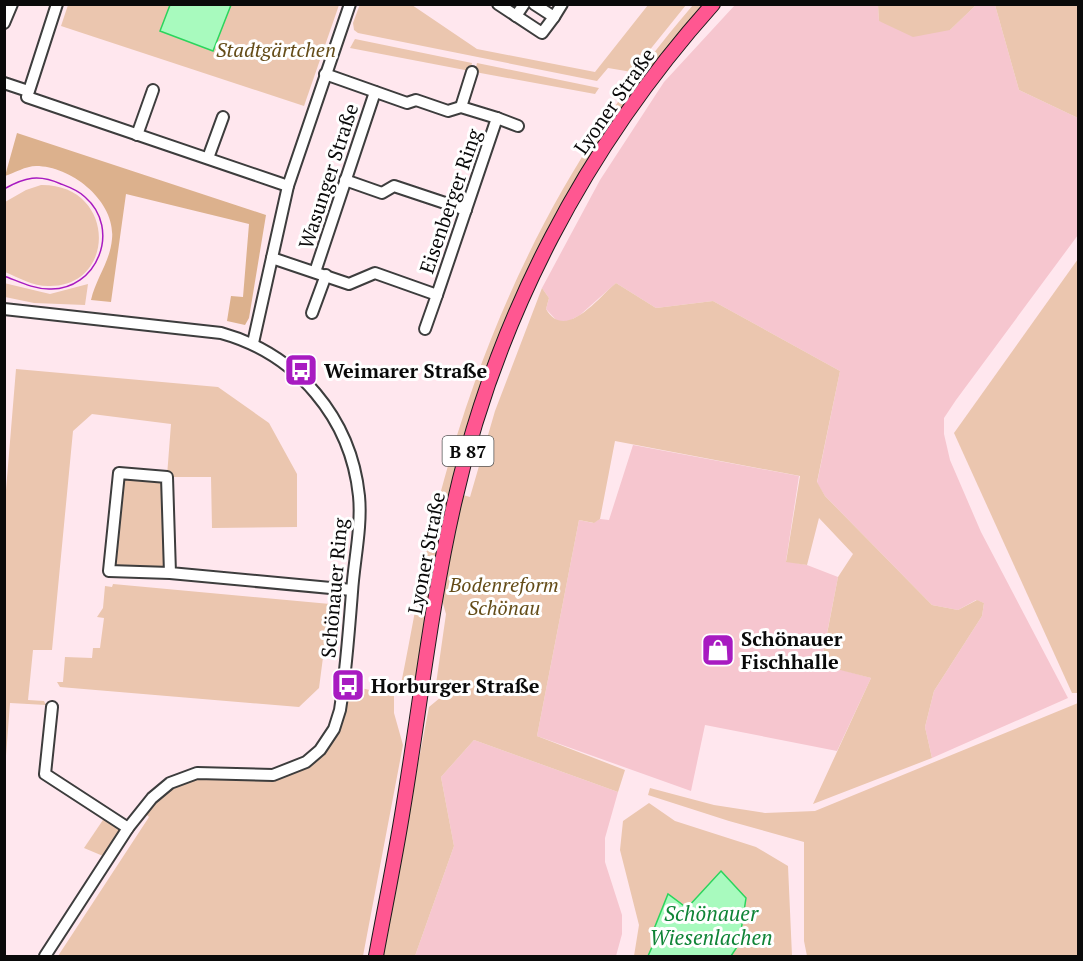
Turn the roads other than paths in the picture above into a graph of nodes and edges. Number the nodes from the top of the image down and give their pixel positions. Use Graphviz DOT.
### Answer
graph roads {
  1 [pos="12,4"];
  2 [pos="57,4"];
  3 [pos="350,4"];
  4 [pos="498,4"];
  5 [pos="524,4"];
  6 [pos="534,4"];
  7 [pos="562,4"];
  8 [pos="713,4"];
  9 [pos="516,16"];
  10 [pos="554,17"];
  11 [pos="4,23"];
  12 [pos="472,72"];
  13 [pos="325,74"];
  14 [pos="4,83"];
  15 [pos="153,90"];
  16 [pos="375,92"];
  17 [pos="28,94"];
  18 [pos="461,107"];
  19 [pos="223,117"];
  20 [pos="497,118"];
  21 [pos="518,126"];
  22 [pos="137,135"];
  23 [pos="208,158"];
  24 [pos="345,180"];
  25 [pos="288,186"];
  26 [pos="465,210"];
  27 [pos="272,258"];
  28 [pos="321,274"];
  29 [pos="437,295"];
  30 [pos="4,309"];
  31 [pos="312,313"];
  32 [pos="426,329"];
  33 [pos="253,344"];
  34 [pos="170,573"];
  35 [pos="352,590"];
  36 [pos="52,707"];
  37 [pos="128,828"];
  38 [pos="45,957"];
  39 [pos="376,957"];
  1 -- 11 [label="street"];
  2 -- 17 [label="street"];
  3 -- 13 [label="street"];
  4 -- 9 [label="street"];
  5 -- 9 [label="street"];
  6 -- 10 [label="street"];
  7 -- 10 [label="street"];
  8 -- 39 [label="main road, Lyoner Straße / B 87"];
  9 -- 10 [label="street"];
  12 -- 18 [label="street, Eisenberger Ring"];
  13 -- 16 [label="street, Eisenberger Ring"];
  13 -- 25 [label="street"];
  14 -- 17 [label="street"];
  15 -- 22 [label="street"];
  16 -- 18 [label="street, Eisenberger Ring"];
  16 -- 24 [label="street, Wasunger Straße"];
  17 -- 22 [label="street"];
  18 -- 20 [label="street, Eisenberger Ring"];
  19 -- 23 [label="street"];
  20 -- 21 [label="street, Eisenberger Ring"];
  20 -- 26 [label="street, Eisenberger Ring"];
  22 -- 23 [label="street"];
  23 -- 25 [label="street"];
  24 -- 26 [label="street"];
  24 -- 28 [label="street, Wasunger Straße"];
  25 -- 27 [label="street"];
  26 -- 29 [label="street, Eisenberger Ring"];
  27 -- 28 [label="street, Eisenberger Ring"];
  27 -- 33 [label="street"];
  28 -- 29 [label="street, Eisenberger Ring"];
  28 -- 31 [label="street, Wasunger Straße"];
  29 -- 32 [label="street, Eisenberger Ring"];
  30 -- 33 [label="street, Schönauer Ring"];
  33 -- 35 [label="street, Schönauer Ring"];
  34 -- 34 [label="street"];
  34 -- 35 [label="street"];
  35 -- 37 [label="street, Schönauer Ring"];
  36 -- 37 [label="street"];
  37 -- 38 [label="street, Schönauer Ring"];
}
